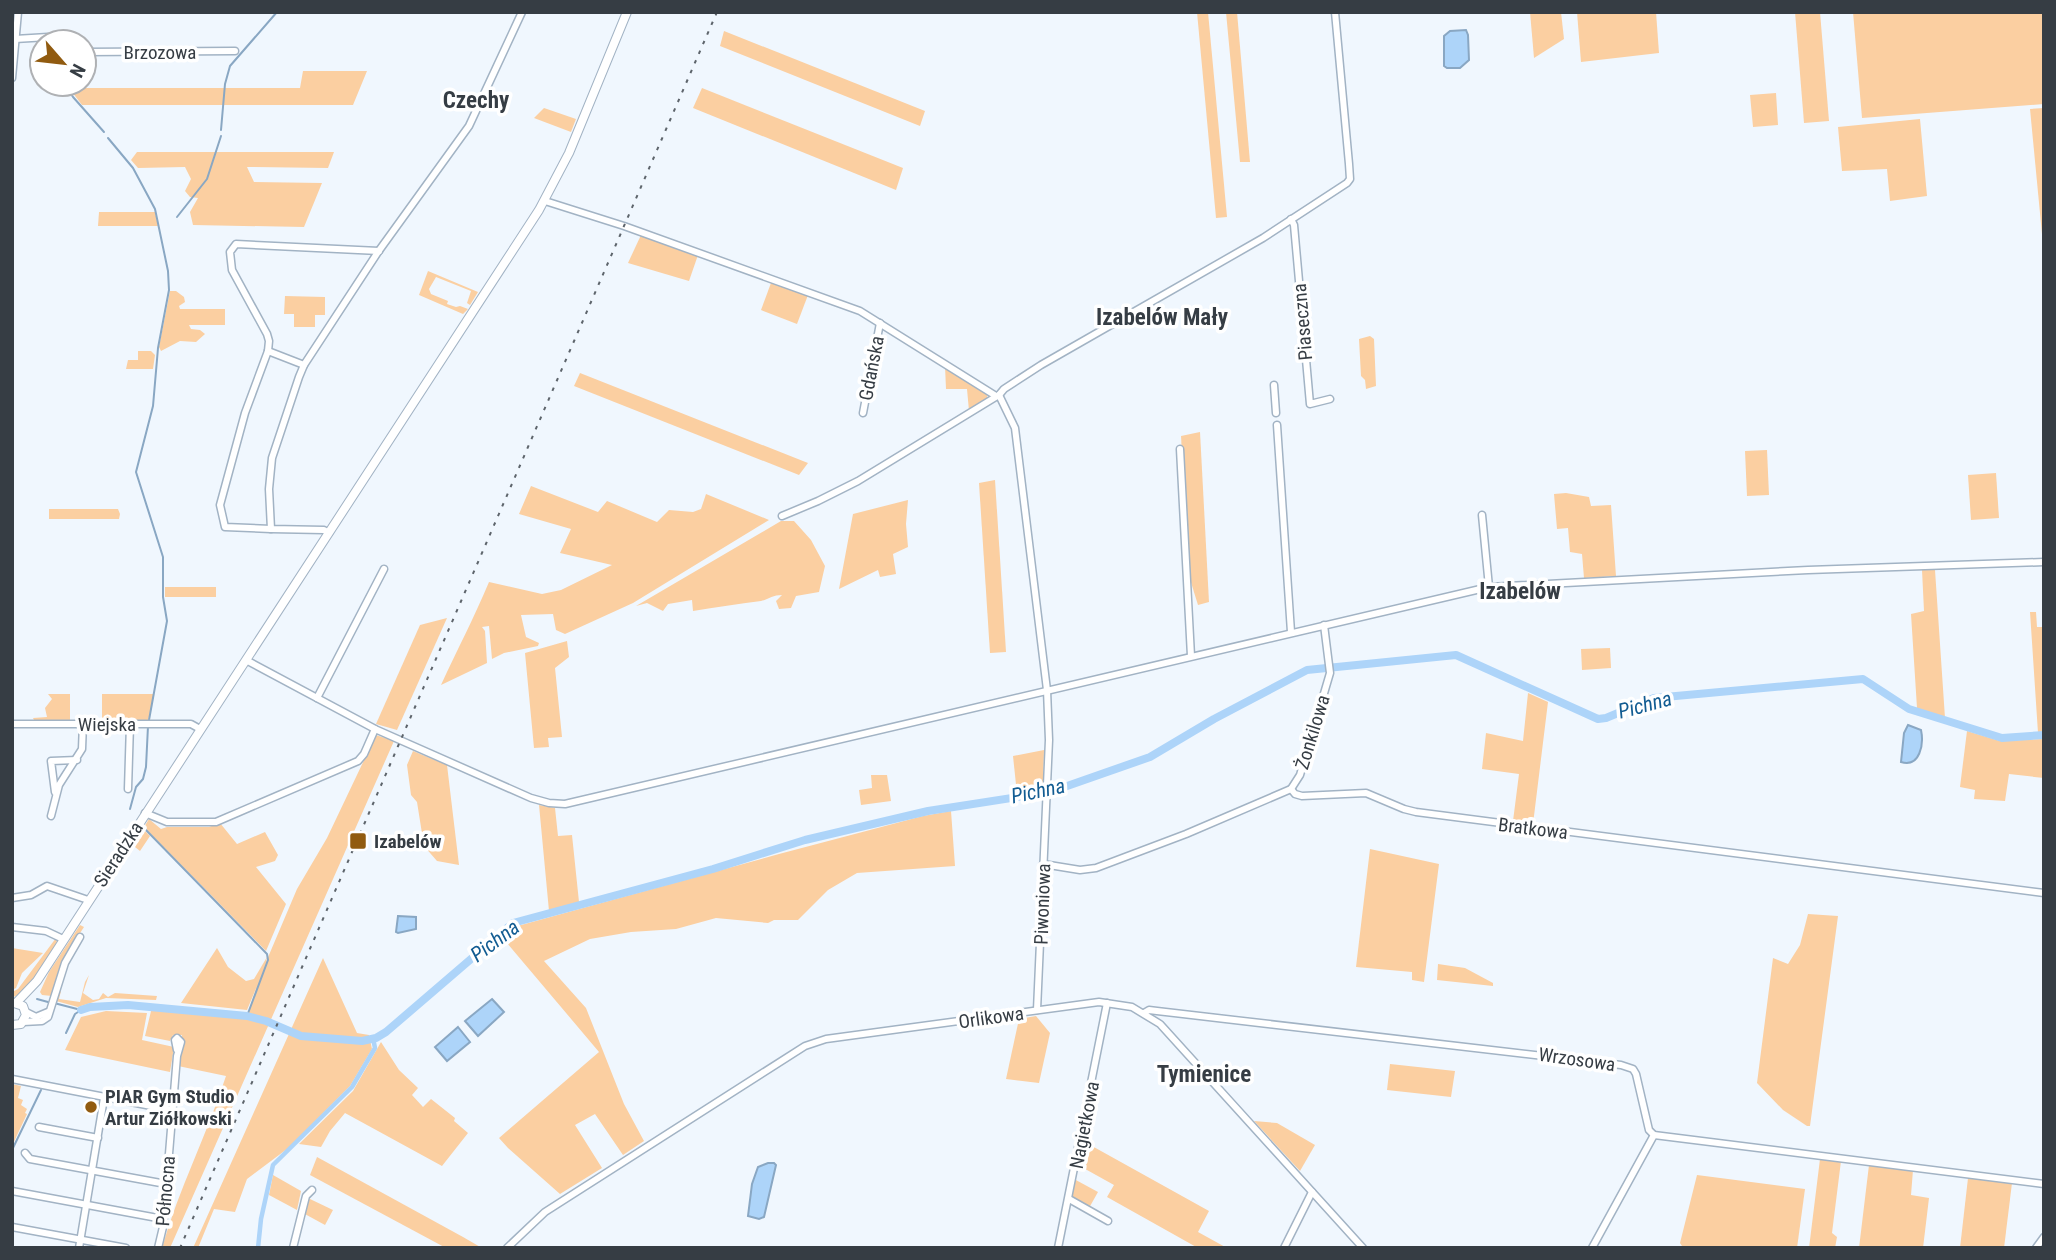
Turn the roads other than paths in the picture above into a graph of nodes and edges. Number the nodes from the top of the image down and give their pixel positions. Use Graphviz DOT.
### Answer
graph roads {
  1 [pos="18,12"];
  2 [pos="522,12"];
  3 [pos="627,12"];
  4 [pos="1335,12"];
  5 [pos="28,38"];
  6 [pos="15,39"];
  7 [pos="235,51"];
  8 [pos="98,52"];
  9 [pos="12,78"];
  10 [pos="545,201"];
  11 [pos="1291,219"];
  12 [pos="379,251"];
  13 [pos="880,323"];
  14 [pos="268,351"];
  15 [pos="304,365"];
  16 [pos="1273,385"];
  17 [pos="998,396"];
  18 [pos="1330,399"];
  19 [pos="863,413"];
  20 [pos="1276,414"];
  21 [pos="1277,425"];
  22 [pos="1180,449"];
  23 [pos="1482,515"];
  24 [pos="782,516"];
  25 [pos="271,528"];
  26 [pos="328,533"];
  27 [pos="2044,562"];
  28 [pos="384,569"];
  29 [pos="1489,587"];
  30 [pos="1324,625"];
  31 [pos="1291,632"];
  32 [pos="1191,656"];
  33 [pos="246,660"];
  34 [pos="1047,690"];
  35 [pos="317,698"];
  36 [pos="12,723"];
  37 [pos="83,723"];
  38 [pos="130,724"];
  39 [pos="201,729"];
  40 [pos="375,729"];
  41 [pos="76,760"];
  42 [pos="128,789"];
  43 [pos="1291,789"];
  44 [pos="55,794"];
  45 [pos="145,813"];
  46 [pos="51,816"];
  47 [pos="1043,864"];
  48 [pos="2044,893"];
  49 [pos="12,898"];
  50 [pos="88,900"];
  51 [pos="12,927"];
  52 [pos="80,937"];
  53 [pos="63,939"];
  54 [pos="1107,1003"];
  55 [pos="20,1007"];
  56 [pos="51,1007"];
  57 [pos="1037,1010"];
  58 [pos="1144,1013"];
  59 [pos="18,1024"];
  60 [pos="12,1035"];
  61 [pos="177,1050"];
  62 [pos="13,1079"];
  63 [pos="104,1098"];
  64 [pos="172,1110"];
  65 [pos="39,1127"];
  66 [pos="1654,1135"];
  67 [pos="97,1138"];
  68 [pos="25,1153"];
  69 [pos="92,1171"];
  70 [pos="166,1184"];
  71 [pos="2044,1184"];
  72 [pos="312,1190"];
  73 [pos="12,1191"];
  74 [pos="1312,1192"];
  75 [pos="1069,1199"];
  76 [pos="86,1205"];
  77 [pos="163,1219"];
  78 [pos="1108,1221"];
  79 [pos="12,1227"];
  80 [pos="2044,1237"];
  81 [pos="80,1240"];
  82 [pos="79,1248"];
  83 [pos="126,1248"];
  84 [pos="158,1248"];
  85 [pos="293,1248"];
  86 [pos="507,1248"];
  87 [pos="1058,1248"];
  88 [pos="1284,1248"];
  89 [pos="1363,1248"];
  90 [pos="1592,1248"];
  91 [pos="2036,1248"];
  1 -- 6 [label="street"];
  2 -- 12 [label="street"];
  3 -- 10 [label="main road, Sieradzka"];
  4 -- 11 [label="street"];
  5 -- 6 [label="street"];
  6 -- 9 [label="street"];
  7 -- 8 [label="street, Brzozowa"];
  10 -- 13 [label="street"];
  10 -- 26 [label="main road, Sieradzka"];
  11 -- 17 [label="street"];
  11 -- 18 [label="street, Piaseczna"];
  12 -- 14 [label="street"];
  12 -- 15 [label="street"];
  13 -- 17 [label="street"];
  13 -- 19 [label="street, Gdańska"];
  14 -- 15 [label="street"];
  14 -- 25 [label="street"];
  15 -- 25 [label="street"];
  16 -- 20 [label="street"];
  17 -- 24 [label="street"];
  17 -- 34 [label="street, Piwoniowa"];
  21 -- 31 [label="street"];
  22 -- 32 [label="street"];
  23 -- 29 [label="street"];
  25 -- 26 [label="street"];
  26 -- 33 [label="main road, Sieradzka"];
  27 -- 29 [label="street"];
  28 -- 35 [label="street"];
  29 -- 30 [label="street"];
  30 -- 31 [label="street"];
  30 -- 43 [label="street, Żonkilowa"];
  31 -- 32 [label="street"];
  32 -- 34 [label="street"];
  33 -- 35 [label="street"];
  33 -- 39 [label="main road, Sieradzka"];
  34 -- 40 [label="street"];
  34 -- 47 [label="street, Piwoniowa"];
  35 -- 40 [label="street"];
  36 -- 37 [label="street, Wiejska"];
  37 -- 38 [label="street, Wiejska"];
  37 -- 41 [label="street"];
  38 -- 39 [label="street, Wiejska"];
  38 -- 42 [label="street"];
  39 -- 45 [label="main road, Sieradzka"];
  40 -- 45 [label="street"];
  41 -- 44 [label="street"];
  41 -- 44 [label="street"];
  43 -- 47 [label="street"];
  43 -- 48 [label="street, Bratkowa"];
  44 -- 46 [label="street"];
  45 -- 50 [label="main road, Sieradzka"];
  47 -- 57 [label="street, Piwoniowa"];
  49 -- 50 [label="street"];
  50 -- 53 [label="main road, Sieradzka"];
  51 -- 53 [label="street"];
  52 -- 56 [label="street"];
  53 -- 55 [label="main road, Sieradzka"];
  54 -- 57 [label="street, Orlikowa"];
  54 -- 58 [label="street, Orlikowa"];
  54 -- 75 [label="street, Nagietkowa"];
  55 -- 56 [label="street"];
  55 -- 59 [label="main road"];
  56 -- 59 [label="street"];
  57 -- 86 [label="street, Orlikowa"];
  58 -- 66 [label="street, Wrzosowa"];
  58 -- 74 [label="street, Orlikowa"];
  59 -- 60 [label="main road"];
  61 -- 64 [label="street, Północna"];
  62 -- 63 [label="street"];
  63 -- 64 [label="street"];
  63 -- 67 [label="street"];
  64 -- 70 [label="street, Północna"];
  65 -- 67 [label="street"];
  66 -- 71 [label="street"];
  66 -- 90 [label="street"];
  67 -- 69 [label="street"];
  68 -- 69 [label="street"];
  69 -- 70 [label="street"];
  69 -- 76 [label="street"];
  70 -- 77 [label="street, Północna"];
  72 -- 85 [label="street"];
  73 -- 76 [label="street"];
  74 -- 88 [label="street"];
  74 -- 89 [label="street, Orlikowa"];
  75 -- 78 [label="street"];
  75 -- 87 [label="street, Nagietkowa"];
  76 -- 77 [label="street"];
  76 -- 81 [label="street"];
  77 -- 84 [label="street, Północna"];
  79 -- 81 [label="street"];
  80 -- 91 [label="street"];
  81 -- 82 [label="street"];
  81 -- 83 [label="street"];
}
